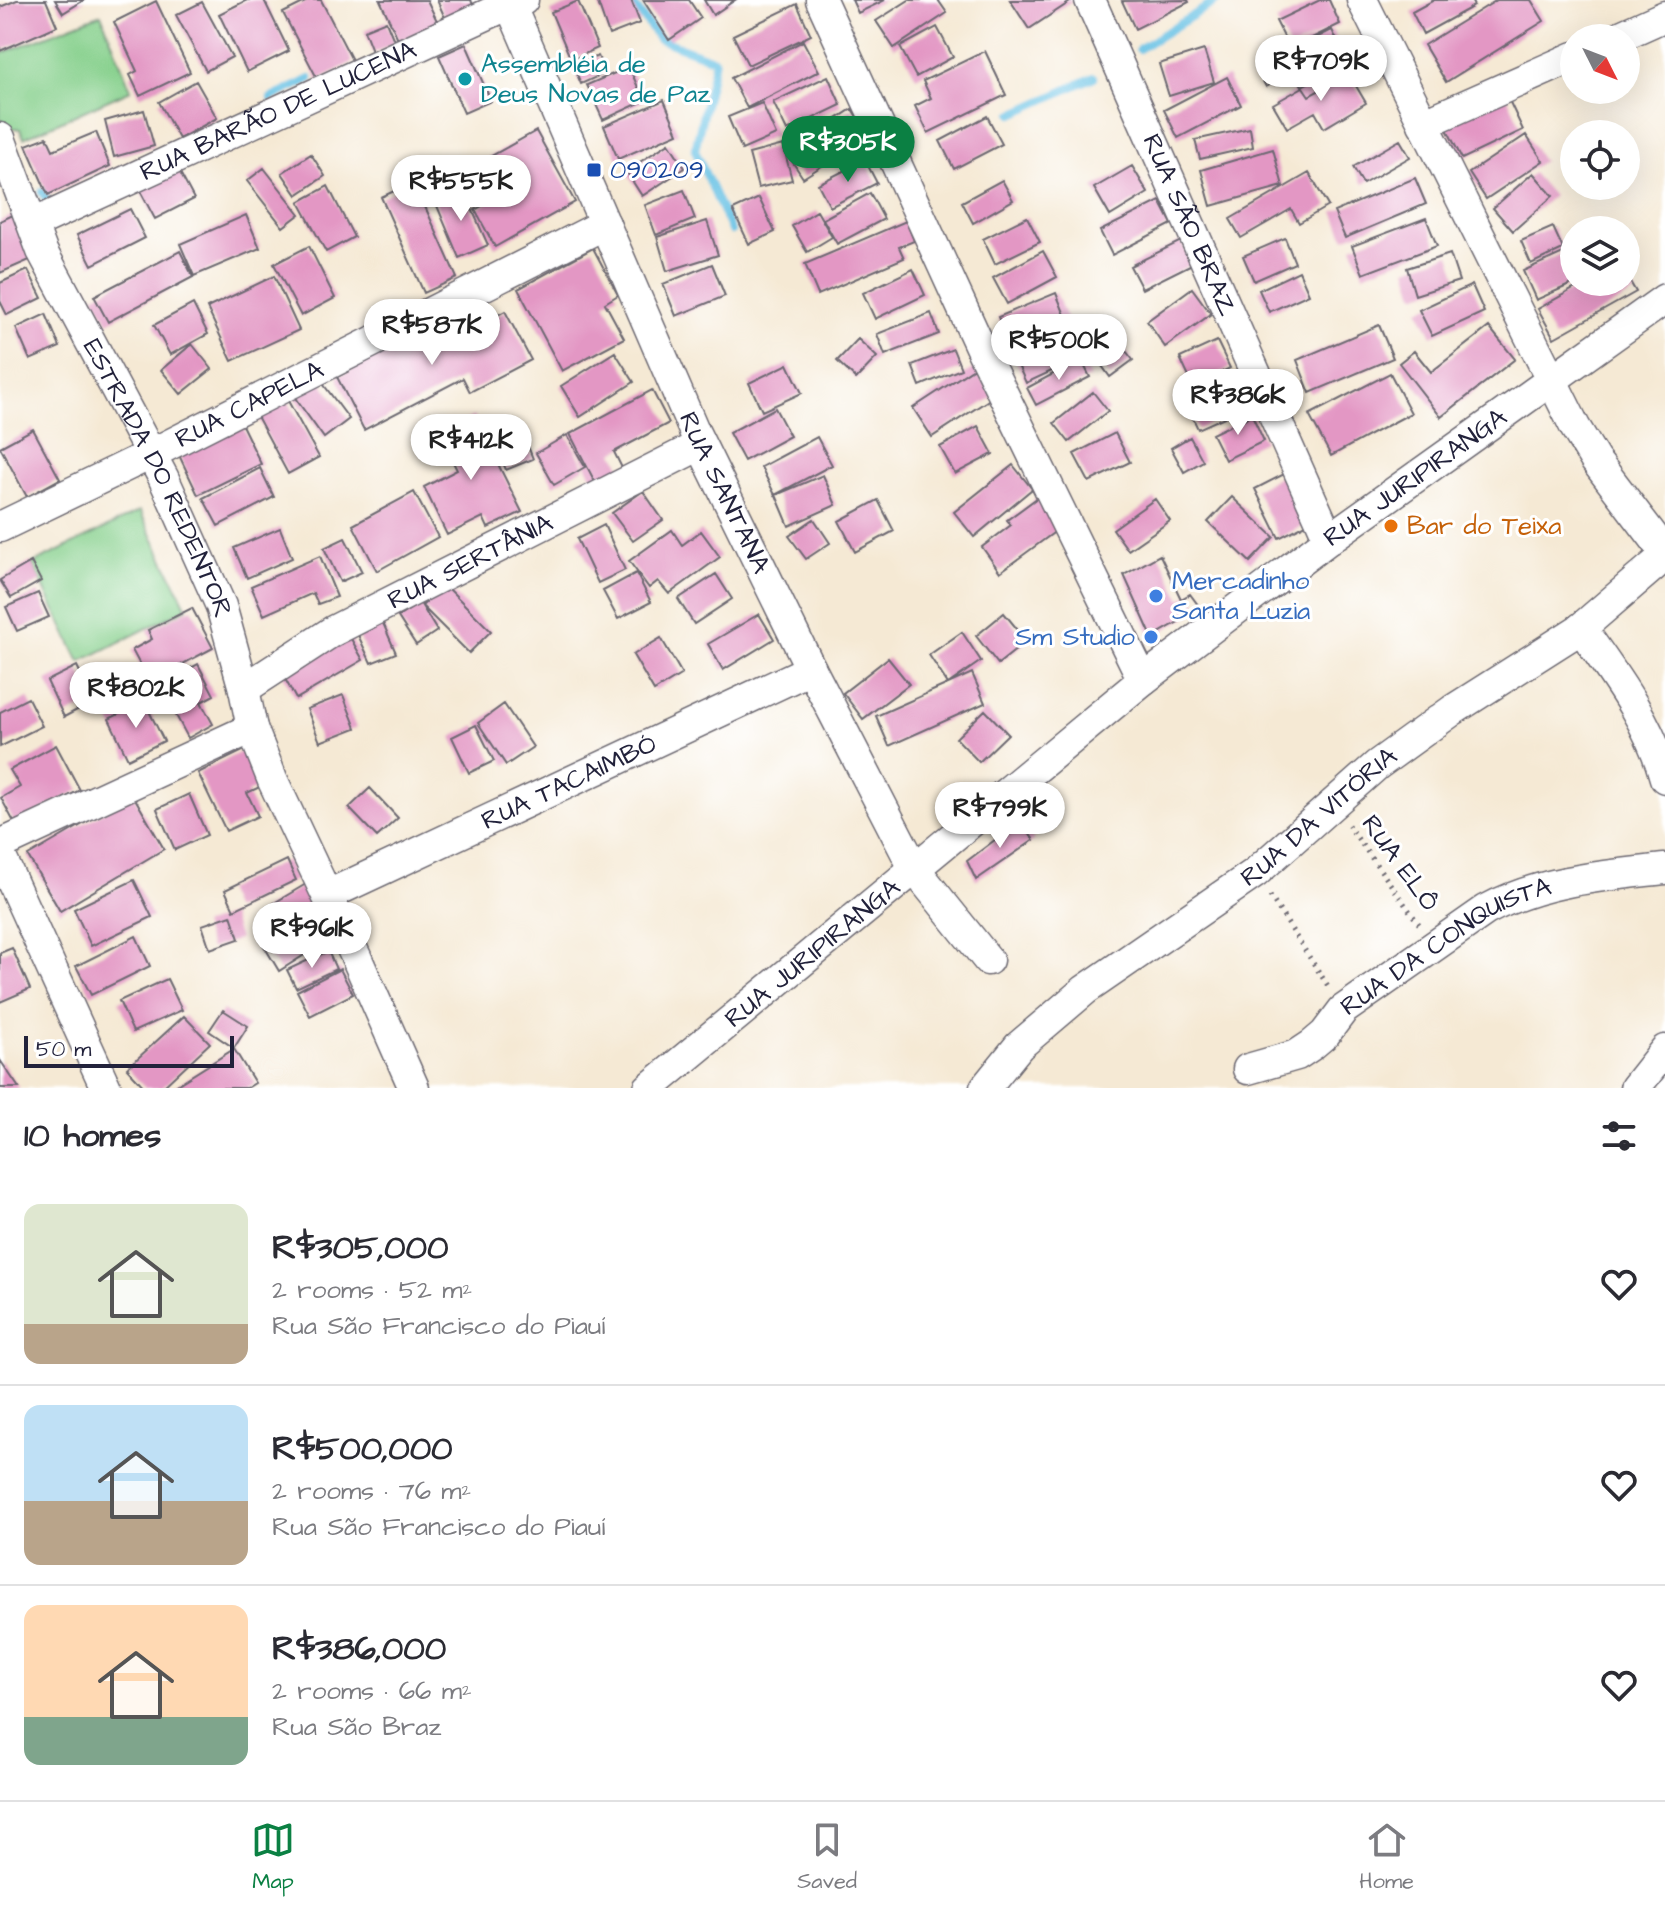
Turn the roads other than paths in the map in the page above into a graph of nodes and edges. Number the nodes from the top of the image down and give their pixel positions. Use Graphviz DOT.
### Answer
graph roads {
  1 [pos="821,0"];
  2 [pos="1090,0"];
  3 [pos="1362,0"];
  4 [pos="514,1"];
  5 [pos="1665,16"];
  6 [pos="1640,27"];
  7 [pos="1560,63"];
  8 [pos="1423,124"];
  9 [pos="0,138"];
  10 [pos="33,224"];
  11 [pos="605,224"];
  12 [pos="1665,299"];
  13 [pos="1550,380"];
  14 [pos="700,445"];
  15 [pos="151,454"];
  16 [pos="0,527"];
  17 [pos="1329,539"];
  18 [pos="1665,554"];
  19 [pos="1581,628"];
  20 [pos="811,669"];
  21 [pos="1143,680"];
  22 [pos="244,689"];
  23 [pos="252,728"];
  24 [pos="1665,778"];
  25 [pos="0,845"];
  26 [pos="0,855"];
  27 [pos="914,868"];
  28 [pos="1665,869"];
  29 [pos="328,895"];
  30 [pos="988,960"];
  31 [pos="1665,1050"];
  32 [pos="1248,1069"];
  33 [pos="106,1088"];
  34 [pos="414,1088"];
  35 [pos="649,1088"];
  36 [pos="985,1088"];
  37 [pos="1635,1088"];
  1 -- 21 [label="street"];
  2 -- 17 [label="street, RUA SÃO BRAZ"];
  3 -- 8 [label="street"];
  4 -- 10 [label="street, RUA BARÃO DE LUCENA"];
  4 -- 11 [label="street, RUA SANTANA"];
  5 -- 6 [label="street"];
  7 -- 8 [label="street"];
  8 -- 13 [label="street"];
  9 -- 10 [label="street, ESTRADA DO REDENTOR"];
  10 -- 15 [label="street, ESTRADA DO REDENTOR"];
  11 -- 14 [label="street, RUA SANTANA"];
  11 -- 15 [label="street, RUA CAPELA"];
  12 -- 13 [label="street, RUA JURIPIRANGA"];
  13 -- 17 [label="street, RUA JURIPIRANGA"];
  13 -- 18 [label="street"];
  14 -- 20 [label="street, RUA SANTANA"];
  14 -- 22 [label="street, RUA SERTÂNIA"];
  15 -- 16 [label="street, RUA CAPELA"];
  15 -- 22 [label="street, ESTRADA DO REDENTOR"];
  17 -- 21 [label="street, RUA JURIPIRANGA"];
  18 -- 19 [label="street, RUA DA VITÓRIA"];
  19 -- 24 [label="street"];
  19 -- 36 [label="street, RUA DA VITÓRIA"];
  20 -- 27 [label="street, RUA SANTANA"];
  20 -- 29 [label="street, RUA TACAIMBÓ"];
  21 -- 27 [label="street, RUA JURIPIRANGA"];
  22 -- 23 [label="street, ESTRADA DO REDENTOR"];
  23 -- 25 [label="street"];
  23 -- 29 [label="street, ESTRADA DO REDENTOR"];
  26 -- 33 [label="street"];
  27 -- 30 [label="street, RUA SANTANA"];
  27 -- 35 [label="street, RUA JURIPIRANGA"];
  28 -- 32 [label="street, RUA DA CONQUISTA"];
  29 -- 34 [label="street, ESTRADA DO REDENTOR"];
  31 -- 37 [label="street"];
}
